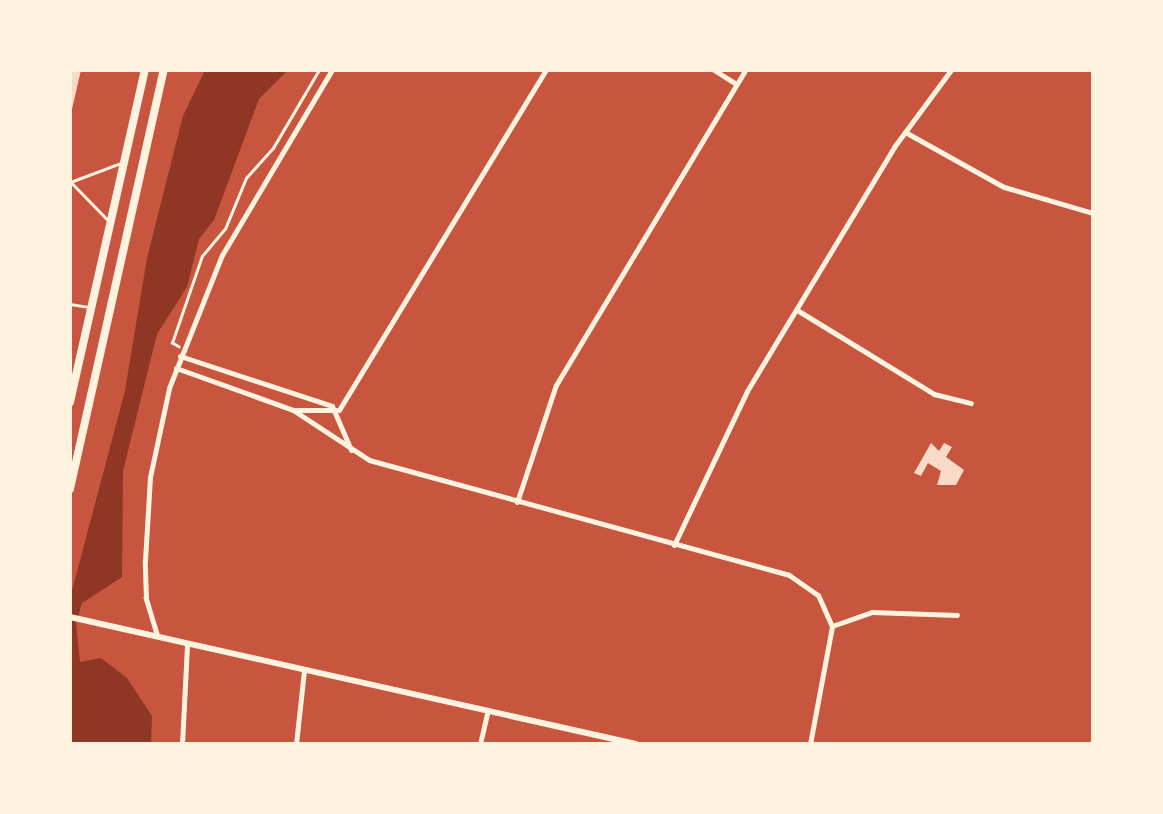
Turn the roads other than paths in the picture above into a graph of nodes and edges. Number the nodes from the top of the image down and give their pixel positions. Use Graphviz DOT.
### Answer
graph roads {
  1 [pos="146,70"];
  2 [pos="164,70"];
  3 [pos="332,70"];
  4 [pos="546,70"];
  5 [pos="714,70"];
  6 [pos="745,70"];
  7 [pos="951,70"];
  8 [pos="736,84"];
  9 [pos="904,132"];
  10 [pos="122,162"];
  11 [pos="70,181"];
  12 [pos="1093,213"];
  13 [pos="109,222"];
  14 [pos="70,304"];
  15 [pos="90,308"];
  16 [pos="797,310"];
  17 [pos="180,356"];
  18 [pos="176,368"];
  19 [pos="70,402"];
  20 [pos="971,403"];
  21 [pos="293,410"];
  22 [pos="339,410"];
  23 [pos="351,450"];
  24 [pos="70,489"];
  25 [pos="517,502"];
  26 [pos="674,546"];
  27 [pos="70,616"];
  28 [pos="958,616"];
  29 [pos="832,626"];
  30 [pos="157,635"];
  31 [pos="187,644"];
  32 [pos="304,670"];
  33 [pos="488,710"];
  34 [pos="182,744"];
  35 [pos="296,744"];
  36 [pos="480,744"];
  37 [pos="636,744"];
  38 [pos="810,744"];
  1 -- 10 [label="highway"];
  2 -- 24 [label="highway"];
  3 -- 17 [label="street"];
  4 -- 22 [label="street"];
  5 -- 8 [label="street"];
  6 -- 8 [label="street"];
  7 -- 9 [label="street"];
  8 -- 25 [label="street"];
  9 -- 12 [label="street"];
  9 -- 16 [label="street"];
  10 -- 11 [label="lane"];
  10 -- 13 [label="highway"];
  11 -- 13 [label="lane"];
  13 -- 15 [label="highway"];
  14 -- 15 [label="lane"];
  15 -- 19 [label="highway"];
  16 -- 20 [label="street"];
  16 -- 26 [label="street"];
  17 -- 18 [label="street"];
  17 -- 22 [label="street"];
  18 -- 21 [label="street"];
  18 -- 30 [label="street"];
  21 -- 22 [label="street"];
  21 -- 23 [label="street"];
  22 -- 23 [label="street"];
  23 -- 25 [label="street"];
  25 -- 26 [label="street"];
  26 -- 29 [label="street"];
  27 -- 30 [label="street"];
  28 -- 29 [label="street"];
  29 -- 38 [label="street"];
  30 -- 31 [label="street"];
  31 -- 32 [label="street"];
  31 -- 34 [label="street"];
  32 -- 33 [label="street"];
  32 -- 35 [label="street"];
  33 -- 36 [label="street"];
  33 -- 37 [label="street"];
}
